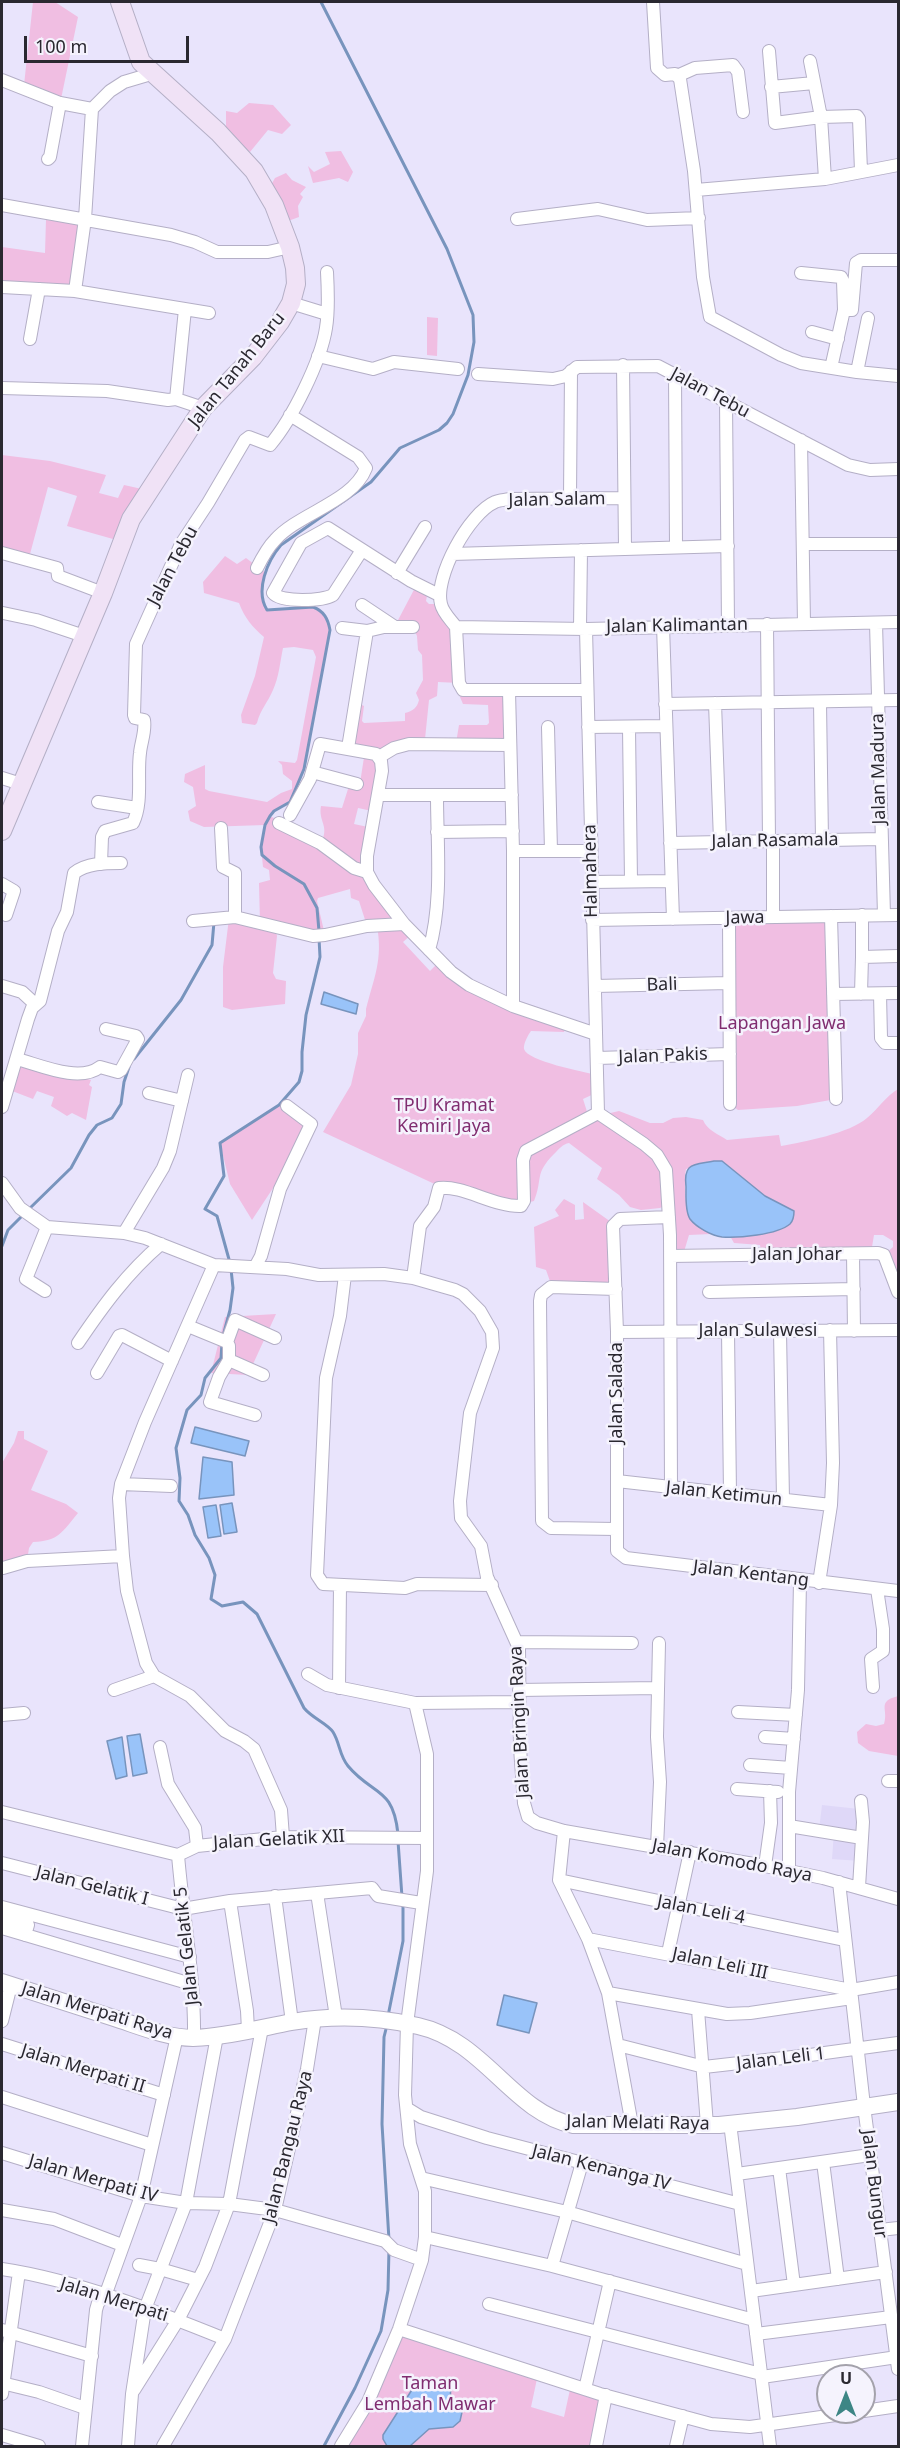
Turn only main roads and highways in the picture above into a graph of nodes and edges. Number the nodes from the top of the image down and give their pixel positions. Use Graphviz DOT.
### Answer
graph roads {
  1 [pos="120,2"];
  2 [pos="2,831"];
  1 -- 2 [label="main road, Jalan Tanah Baru"];
}
